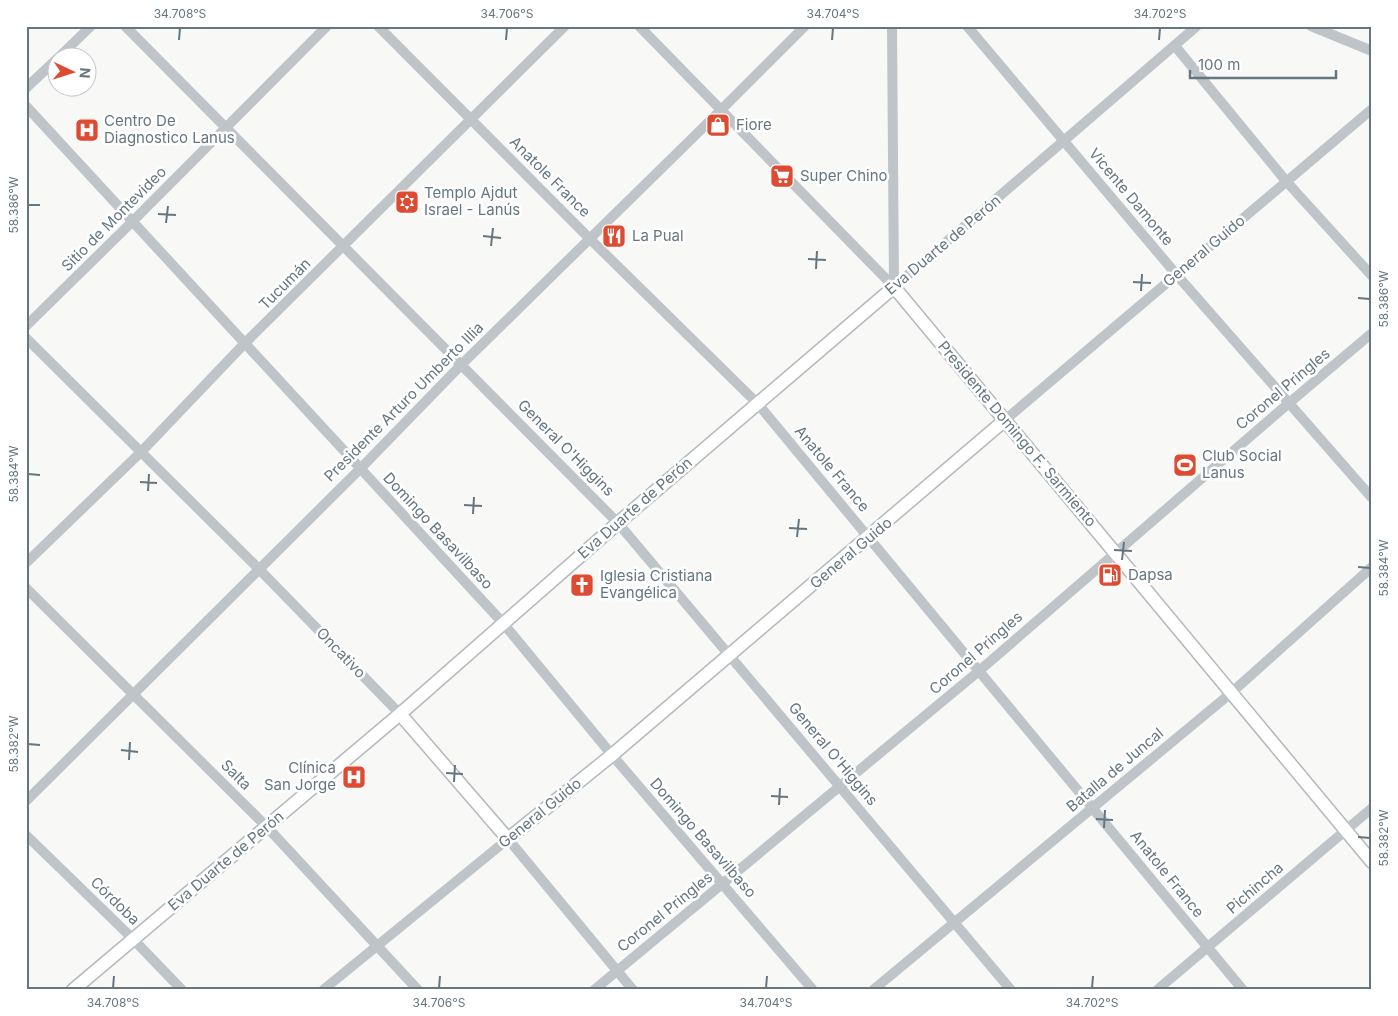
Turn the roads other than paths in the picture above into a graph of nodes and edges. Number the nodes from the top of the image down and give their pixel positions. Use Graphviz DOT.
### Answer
graph roads {
  1 [pos="92,26"];
  2 [pos="125,26"];
  3 [pos="327,26"];
  4 [pos="378,26"];
  5 [pos="565,26"];
  6 [pos="638,26"];
  7 [pos="805,26"];
  8 [pos="892,26"];
  9 [pos="967,26"];
  10 [pos="1197,26"];
  11 [pos="1311,26"];
  12 [pos="1175,46"];
  13 [pos="69,48"];
  14 [pos="1372,52"];
  15 [pos="48,67"];
  16 [pos="26,88"];
  17 [pos="26,106"];
  18 [pos="1372,108"];
  19 [pos="721,110"];
  20 [pos="472,120"];
  21 [pos="226,128"];
  22 [pos="1064,142"];
  23 [pos="1286,181"];
  24 [pos="133,221"];
  25 [pos="590,239"];
  26 [pos="344,246"];
  27 [pos="1176,274"];
  28 [pos="1372,276"];
  29 [pos="894,287"];
  30 [pos="26,326"];
  31 [pos="1372,333"];
  32 [pos="26,338"];
  33 [pos="246,343"];
  34 [pos="462,364"];
  35 [pos="1289,402"];
  36 [pos="758,404"];
  37 [pos="1005,420"];
  38 [pos="141,452"];
  39 [pos="360,469"];
  40 [pos="1372,498"];
  41 [pos="618,523"];
  42 [pos="869,538"];
  43 [pos="1116,552"];
  44 [pos="26,563"];
  45 [pos="1372,567"];
  46 [pos="259,569"];
  47 [pos="26,588"];
  48 [pos="502,623"];
  49 [pos="730,655"];
  50 [pos="979,671"];
  51 [pos="1231,693"];
  52 [pos="132,694"];
  53 [pos="400,714"];
  54 [pos="612,755"];
  55 [pos="841,787"];
  56 [pos="26,801"];
  57 [pos="1093,808"];
  58 [pos="1372,808"];
  59 [pos="267,827"];
  60 [pos="1346,830"];
  61 [pos="26,835"];
  62 [pos="508,839"];
  63 [pos="1372,862"];
  64 [pos="723,884"];
  65 [pos="954,922"];
  66 [pos="133,939"];
  67 [pos="376,945"];
  68 [pos="1208,948"];
  69 [pos="617,971"];
  70 [pos="73,990"];
  71 [pos="182,990"];
  72 [pos="323,990"];
  73 [pos="418,990"];
  74 [pos="594,990"];
  75 [pos="633,990"];
  76 [pos="813,990"];
  77 [pos="873,990"];
  78 [pos="1011,990"];
  79 [pos="1157,990"];
  80 [pos="1243,990"];
  1 -- 13 [label="street"];
  2 -- 21 [label="street, General O'Higgins"];
  3 -- 21 [label="street, Sitio de Montevideo"];
  4 -- 20 [label="street, Anatole France"];
  5 -- 20 [label="street, Tucumán"];
  6 -- 19 [label="street, Presidente Domingo F. Sarmiento"];
  7 -- 19 [label="street, Presidente Arturo Umberto Illia"];
  8 -- 29 [label="street"];
  9 -- 22 [label="street, Vicente Damonte"];
  10 -- 12 [label="street, Eva Duarte de Perón"];
  11 -- 14 [label="street"];
  12 -- 22 [label="street, Eva Duarte de Perón"];
  12 -- 23 [label="street"];
  15 -- 16 [label="street"];
  17 -- 24 [label="street, Domingo Basavilbaso"];
  18 -- 23 [label="street, General Guido"];
  19 -- 25 [label="street, Presidente Arturo Umberto Illia"];
  19 -- 29 [label="street, Presidente Domingo F. Sarmiento"];
  20 -- 25 [label="street, Anatole France"];
  20 -- 26 [label="street, Tucumán"];
  21 -- 24 [label="street, Sitio de Montevideo"];
  21 -- 26 [label="street, General O'Higgins"];
  22 -- 27 [label="street, Vicente Damonte"];
  22 -- 29 [label="street, Eva Duarte de Perón"];
  23 -- 27 [label="street, General Guido"];
  23 -- 28 [label="street"];
  24 -- 30 [label="street, Sitio de Montevideo"];
  24 -- 33 [label="street, Domingo Basavilbaso"];
  25 -- 34 [label="street, Presidente Arturo Umberto Illia"];
  25 -- 36 [label="street, Anatole France"];
  26 -- 33 [label="street, Tucumán"];
  26 -- 34 [label="street, General O'Higgins"];
  27 -- 35 [label="street, Vicente Damonte"];
  27 -- 37 [label="street, General Guido"];
  29 -- 36 [label="main road, Eva Duarte de Perón"];
  29 -- 37 [label="main road, Presidente Domingo F. Sarmiento"];
  31 -- 35 [label="street, Coronel Pringles"];
  32 -- 38 [label="street, Oncativo"];
  33 -- 38 [label="street, Tucumán"];
  33 -- 39 [label="street, Domingo Basavilbaso"];
  34 -- 39 [label="street, Presidente Arturo Umberto Illia"];
  34 -- 41 [label="street, General O'Higgins"];
  35 -- 40 [label="street, Vicente Damonte"];
  35 -- 43 [label="street, Coronel Pringles"];
  36 -- 41 [label="main road, Eva Duarte de Perón"];
  36 -- 42 [label="street, Anatole France"];
  37 -- 42 [label="main road, General Guido"];
  37 -- 43 [label="main road, Presidente Domingo F. Sarmiento"];
  38 -- 44 [label="street, Tucumán"];
  38 -- 46 [label="street, Oncativo"];
  39 -- 46 [label="street, Presidente Arturo Umberto Illia"];
  39 -- 48 [label="street, Domingo Basavilbaso"];
  41 -- 48 [label="main road, Eva Duarte de Perón"];
  41 -- 49 [label="street, General O'Higgins"];
  42 -- 49 [label="main road, General Guido"];
  42 -- 50 [label="street, Anatole France"];
  43 -- 50 [label="street, Coronel Pringles"];
  43 -- 51 [label="main road, Presidente Domingo F. Sarmiento"];
  45 -- 51 [label="street, Batalla de Juncal"];
  46 -- 52 [label="street, Presidente Arturo Umberto Illia"];
  46 -- 53 [label="street, Oncativo"];
  47 -- 52 [label="street, Salta"];
  48 -- 53 [label="main road, Eva Duarte de Perón"];
  48 -- 54 [label="street, Domingo Basavilbaso"];
  49 -- 54 [label="main road, General Guido"];
  49 -- 55 [label="street, General O'Higgins"];
  50 -- 55 [label="street, Coronel Pringles"];
  50 -- 57 [label="street, Anatole France"];
  51 -- 57 [label="street, Batalla de Juncal"];
  51 -- 60 [label="main road, Presidente Domingo F. Sarmiento"];
  52 -- 56 [label="street, Presidente Arturo Umberto Illia"];
  52 -- 59 [label="street, Salta"];
  53 -- 59 [label="main road, Eva Duarte de Perón"];
  53 -- 62 [label="main road, Oncativo"];
  54 -- 62 [label="main road, General Guido"];
  54 -- 64 [label="street, Domingo Basavilbaso"];
  55 -- 64 [label="street, Coronel Pringles"];
  55 -- 65 [label="street, General O'Higgins"];
  57 -- 65 [label="street, Batalla de Juncal"];
  57 -- 68 [label="street, Anatole France"];
  58 -- 60 [label="street, Pichincha"];
  59 -- 66 [label="main road, Eva Duarte de Perón"];
  59 -- 67 [label="street, Salta"];
  60 -- 63 [label="main road, Presidente Domingo F. Sarmiento"];
  60 -- 68 [label="street, Pichincha"];
  61 -- 66 [label="street, Córdoba"];
  62 -- 67 [label="street, General Guido"];
  62 -- 69 [label="street, Oncativo"];
  64 -- 69 [label="street, Coronel Pringles"];
  64 -- 76 [label="street, Domingo Basavilbaso"];
  65 -- 77 [label="street, Batalla de Juncal"];
  65 -- 78 [label="street, General O'Higgins"];
  66 -- 70 [label="main road, Eva Duarte de Perón"];
  66 -- 71 [label="street, Córdoba"];
  67 -- 72 [label="street, General Guido"];
  67 -- 73 [label="street, Salta"];
  68 -- 79 [label="street, Pichincha"];
  68 -- 80 [label="street, Anatole France"];
  69 -- 74 [label="street, Coronel Pringles"];
  69 -- 75 [label="street, Oncativo"];
}
